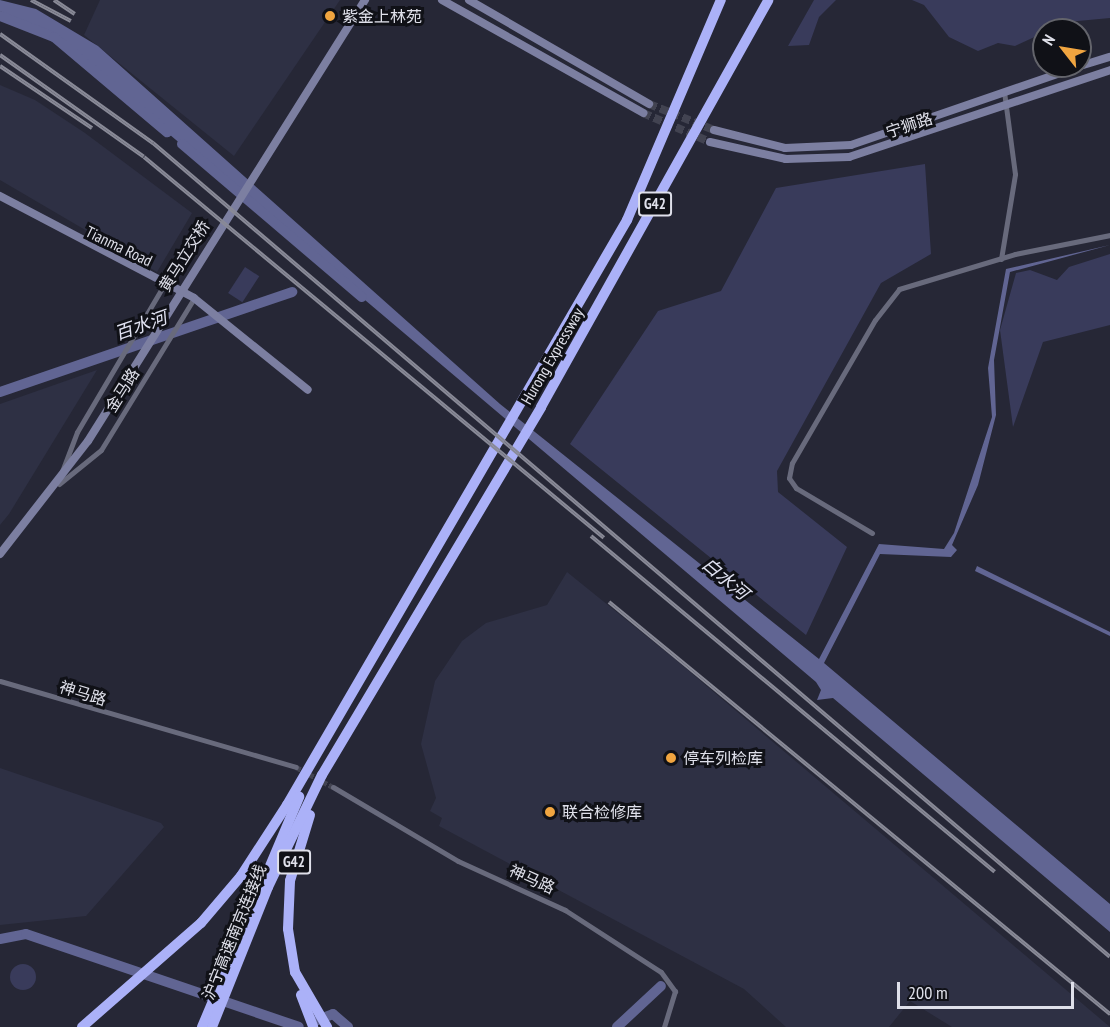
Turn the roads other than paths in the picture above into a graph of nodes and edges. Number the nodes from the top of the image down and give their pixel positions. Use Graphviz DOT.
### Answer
graph roads {
  1 [pos="364,0"];
  2 [pos="442,0"];
  3 [pos="469,0"];
  4 [pos="721,0"];
  5 [pos="768,0"];
  6 [pos="1110,57"];
  7 [pos="1092,62"];
  8 [pos="1110,70"];
  9 [pos="1045,78"];
  10 [pos="1004,92"];
  11 [pos="650,104"];
  12 [pos="1009,105"];
  13 [pos="644,113"];
  14 [pos="714,130"];
  15 [pos="710,142"];
  16 [pos="0,196"];
  17 [pos="1110,235"];
  18 [pos="1001,258"];
  19 [pos="165,283"];
  20 [pos="194,298"];
  21 [pos="308,390"];
  22 [pos="88,441"];
  23 [pos="59,484"];
  24 [pos="872,533"];
  25 [pos="0,554"];
  26 [pos="0,681"];
  27 [pos="354,723"];
  28 [pos="333,726"];
  29 [pos="296,767"];
  30 [pos="333,787"];
  31 [pos="218,995"];
  32 [pos="103,1007"];
  33 [pos="214,1007"];
  34 [pos="310,1011"];
  35 [pos="326,1025"];
  36 [pos="75,1027"];
  37 [pos="82,1027"];
  38 [pos="202,1027"];
  39 [pos="212,1027"];
  40 [pos="313,1027"];
  41 [pos="664,1027"];
  1 -- 22 [label="main road, 黄马立交桥"];
  2 -- 13 [label="main road"];
  3 -- 11 [label="main road"];
  4 -- 28 [label="highway, Hurong Expressway / G42"];
  5 -- 27 [label="highway, Hurong Expressway / G42"];
  6 -- 7 [label="main road, 宁狮路"];
  8 -- 12 [label="main road, 宁狮路"];
  9 -- 10 [label="main road, 宁狮路"];
  10 -- 12 [label="street"];
  10 -- 14 [label="main road, 宁狮路"];
  12 -- 15 [label="main road, 宁狮路"];
  12 -- 18 [label="street"];
  16 -- 19 [label="main road, Tianma Road"];
  17 -- 18 [label="street"];
  18 -- 24 [label="street"];
  19 -- 20 [label="main road, Tianma Road"];
  19 -- 23 [label="street, 金马路"];
  20 -- 21 [label="main road, Tianma Road"];
  20 -- 23 [label="street, 金马路"];
  22 -- 23 [label="main road, 金马路"];
  23 -- 25 [label="main road, 金马路"];
  26 -- 29 [label="street, 神马路"];
  27 -- 31 [label="highway, 沪宁高速南京连接线 / G42"];
  27 -- 34 [label="highway, G42"];
  28 -- 31 [label="highway, 沪宁高速南京连接线 / G42"];
  28 -- 32 [label="highway, G42"];
  30 -- 41 [label="street, 神马路"];
  31 -- 33 [label="highway, 沪宁高速南京连接线 / G42"];
  32 -- 36 [label="highway"];
  32 -- 37 [label="highway, G42"];
  33 -- 38 [label="highway, 沪宁高速南京连接线 / G42"];
  33 -- 39 [label="highway, 沪宁高速南京连接线 / G42"];
  34 -- 35 [label="highway, G42"];
  34 -- 40 [label="highway"];
}
